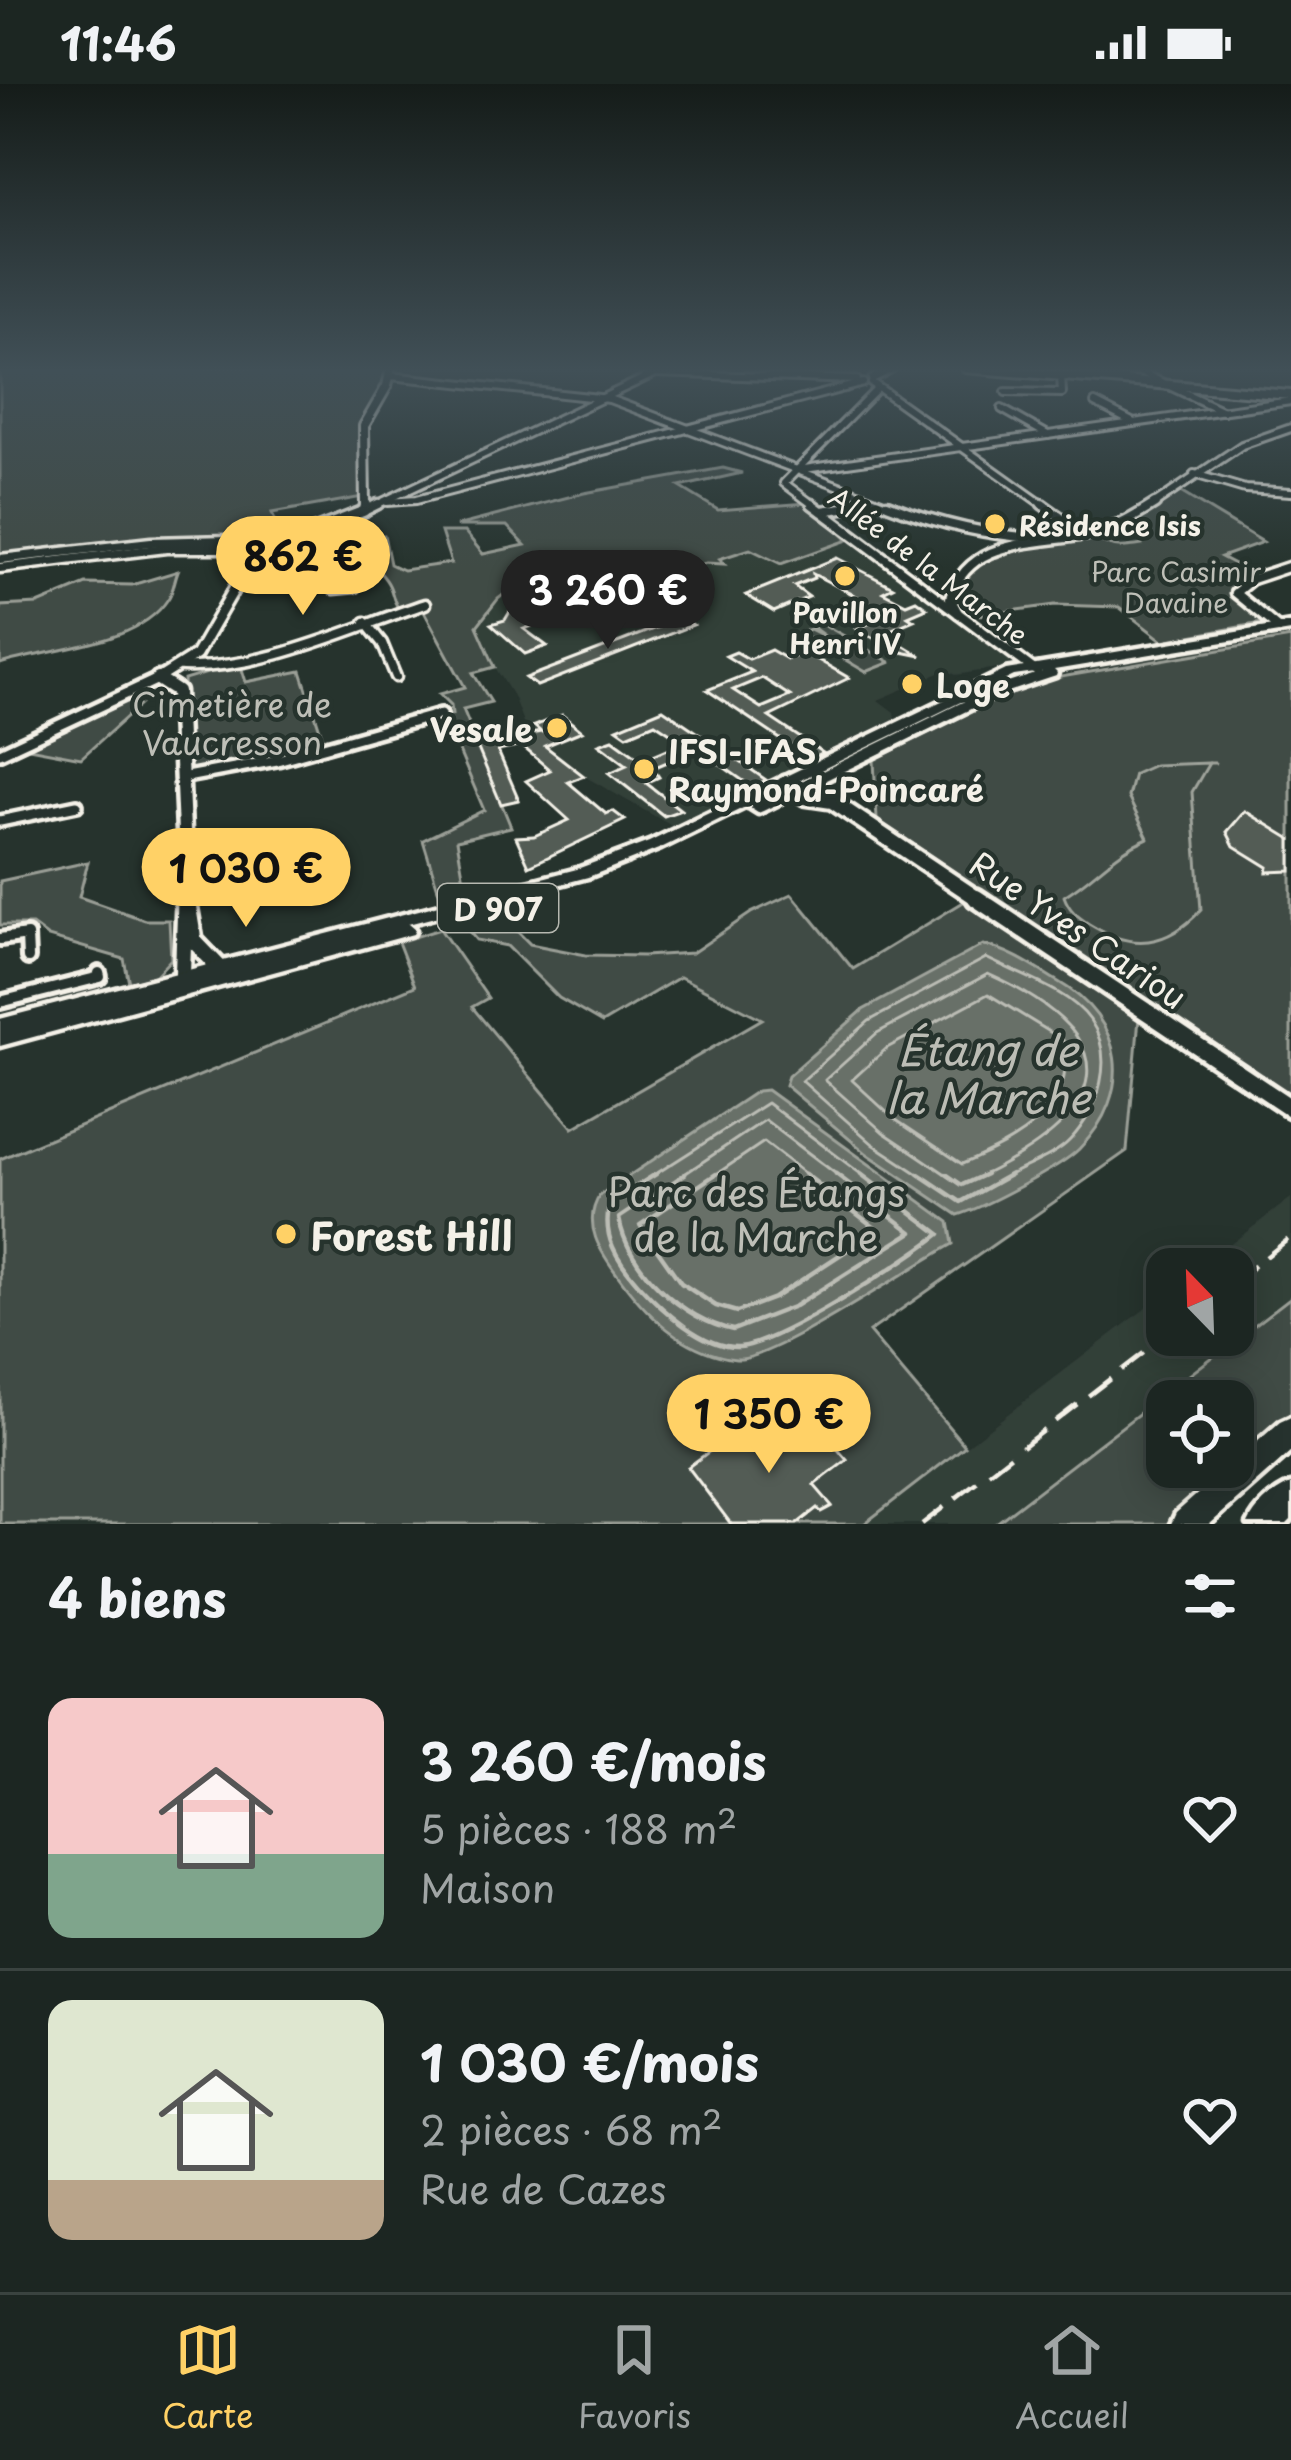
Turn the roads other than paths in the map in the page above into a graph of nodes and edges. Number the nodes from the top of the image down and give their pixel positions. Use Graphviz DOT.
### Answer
graph roads {
  1 [pos="365,435"];
  2 [pos="526,435"];
  3 [pos="661,435"];
  4 [pos="707,435"];
  5 [pos="825,435"];
  6 [pos="945,435"];
  7 [pos="1047,435"];
  8 [pos="1259,435"];
  9 [pos="962,447"];
  10 [pos="797,470"];
  11 [pos="1194,474"];
  12 [pos="1291,492"];
  13 [pos="387,502"];
  14 [pos="883,502"];
  15 [pos="822,511"];
  16 [pos="364,512"];
  17 [pos="1085,535"];
  18 [pos="294,538"];
  19 [pos="1048,539"];
  20 [pos="254,540"];
  21 [pos="278,544"];
  22 [pos="238,548"];
  23 [pos="255,554"];
  24 [pos="0,559"];
  25 [pos="1291,566"];
  26 [pos="0,568"];
  27 [pos="355,586"];
  28 [pos="344,587"];
  29 [pos="333,589"];
  30 [pos="950,598"];
  31 [pos="939,600"];
  32 [pos="425,604"];
  33 [pos="958,613"];
  34 [pos="365,622"];
  35 [pos="1285,628"];
  36 [pos="182,667"];
  37 [pos="1036,671"];
  38 [pos="396,676"];
  39 [pos="158,680"];
  40 [pos="441,714"];
  41 [pos="0,753"];
  42 [pos="181,778"];
  43 [pos="789,787"];
  44 [pos="820,788"];
  45 [pos="76,805"];
  46 [pos="0,821"];
  47 [pos="186,894"];
  48 [pos="0,939"];
  49 [pos="28,958"];
  50 [pos="211,968"];
  51 [pos="99,973"];
  52 [pos="181,983"];
  53 [pos="0,1002"];
  54 [pos="0,1025"];
  55 [pos="0,1039"];
  56 [pos="1291,1108"];
  57 [pos="1291,1432"];
  58 [pos="1291,1499"];
  59 [pos="1187,1524"];
  60 [pos="1264,1524"];
  1 -- 16 [label="street"];
  2 -- 13 [label="street"];
  3 -- 13 [label="street"];
  4 -- 10 [label="street"];
  5 -- 10 [label="street, Allée de la Marche"];
  6 -- 9 [label="street"];
  7 -- 9 [label="street"];
  8 -- 11 [label="street"];
  9 -- 10 [label="street"];
  9 -- 17 [label="street"];
  10 -- 14 [label="street"];
  10 -- 15 [label="street, Allée de la Marche"];
  11 -- 12 [label="street"];
  11 -- 17 [label="street"];
  13 -- 16 [label="street"];
  14 -- 15 [label="street"];
  14 -- 19 [label="street"];
  15 -- 31 [label="street, Allée de la Marche"];
  16 -- 18 [label="street"];
  17 -- 19 [label="street"];
  18 -- 21 [label="street"];
  18 -- 28 [label="street"];
  19 -- 30 [label="street"];
  20 -- 21 [label="street"];
  20 -- 22 [label="street"];
  20 -- 24 [label="street"];
  21 -- 23 [label="street"];
  22 -- 23 [label="street"];
  22 -- 26 [label="street"];
  23 -- 36 [label="street"];
  25 -- 35 [label="street"];
  27 -- 28 [label="street"];
  28 -- 29 [label="street"];
  30 -- 31 [label="street"];
  30 -- 33 [label="street"];
  31 -- 33 [label="street, Allée de la Marche"];
  32 -- 34 [label="street"];
  33 -- 37 [label="street, Allée de la Marche"];
  34 -- 36 [label="street"];
  34 -- 38 [label="street"];
  35 -- 37 [label="main road, D 907"];
  36 -- 39 [label="street"];
  37 -- 44 [label="main road, D 907"];
  39 -- 41 [label="street"];
  39 -- 42 [label="street"];
  40 -- 42 [label="street"];
  42 -- 47 [label="street"];
  43 -- 44 [label="main road, D 907"];
  43 -- 50 [label="main road, D 907"];
  43 -- 50 [label="main road, D 907"];
  44 -- 56 [label="main road, Rue Yves Cariou"];
  45 -- 46 [label="street"];
  47 -- 50 [label="street"];
  47 -- 52 [label="street"];
  48 -- 49 [label="street"];
  50 -- 52 [label="main road, D 907"];
  51 -- 53 [label="street"];
  52 -- 54 [label="main road, D 907"];
  52 -- 55 [label="main road, D 907"];
  57 -- 59 [label="highway"];
  58 -- 60 [label="highway"];
}
